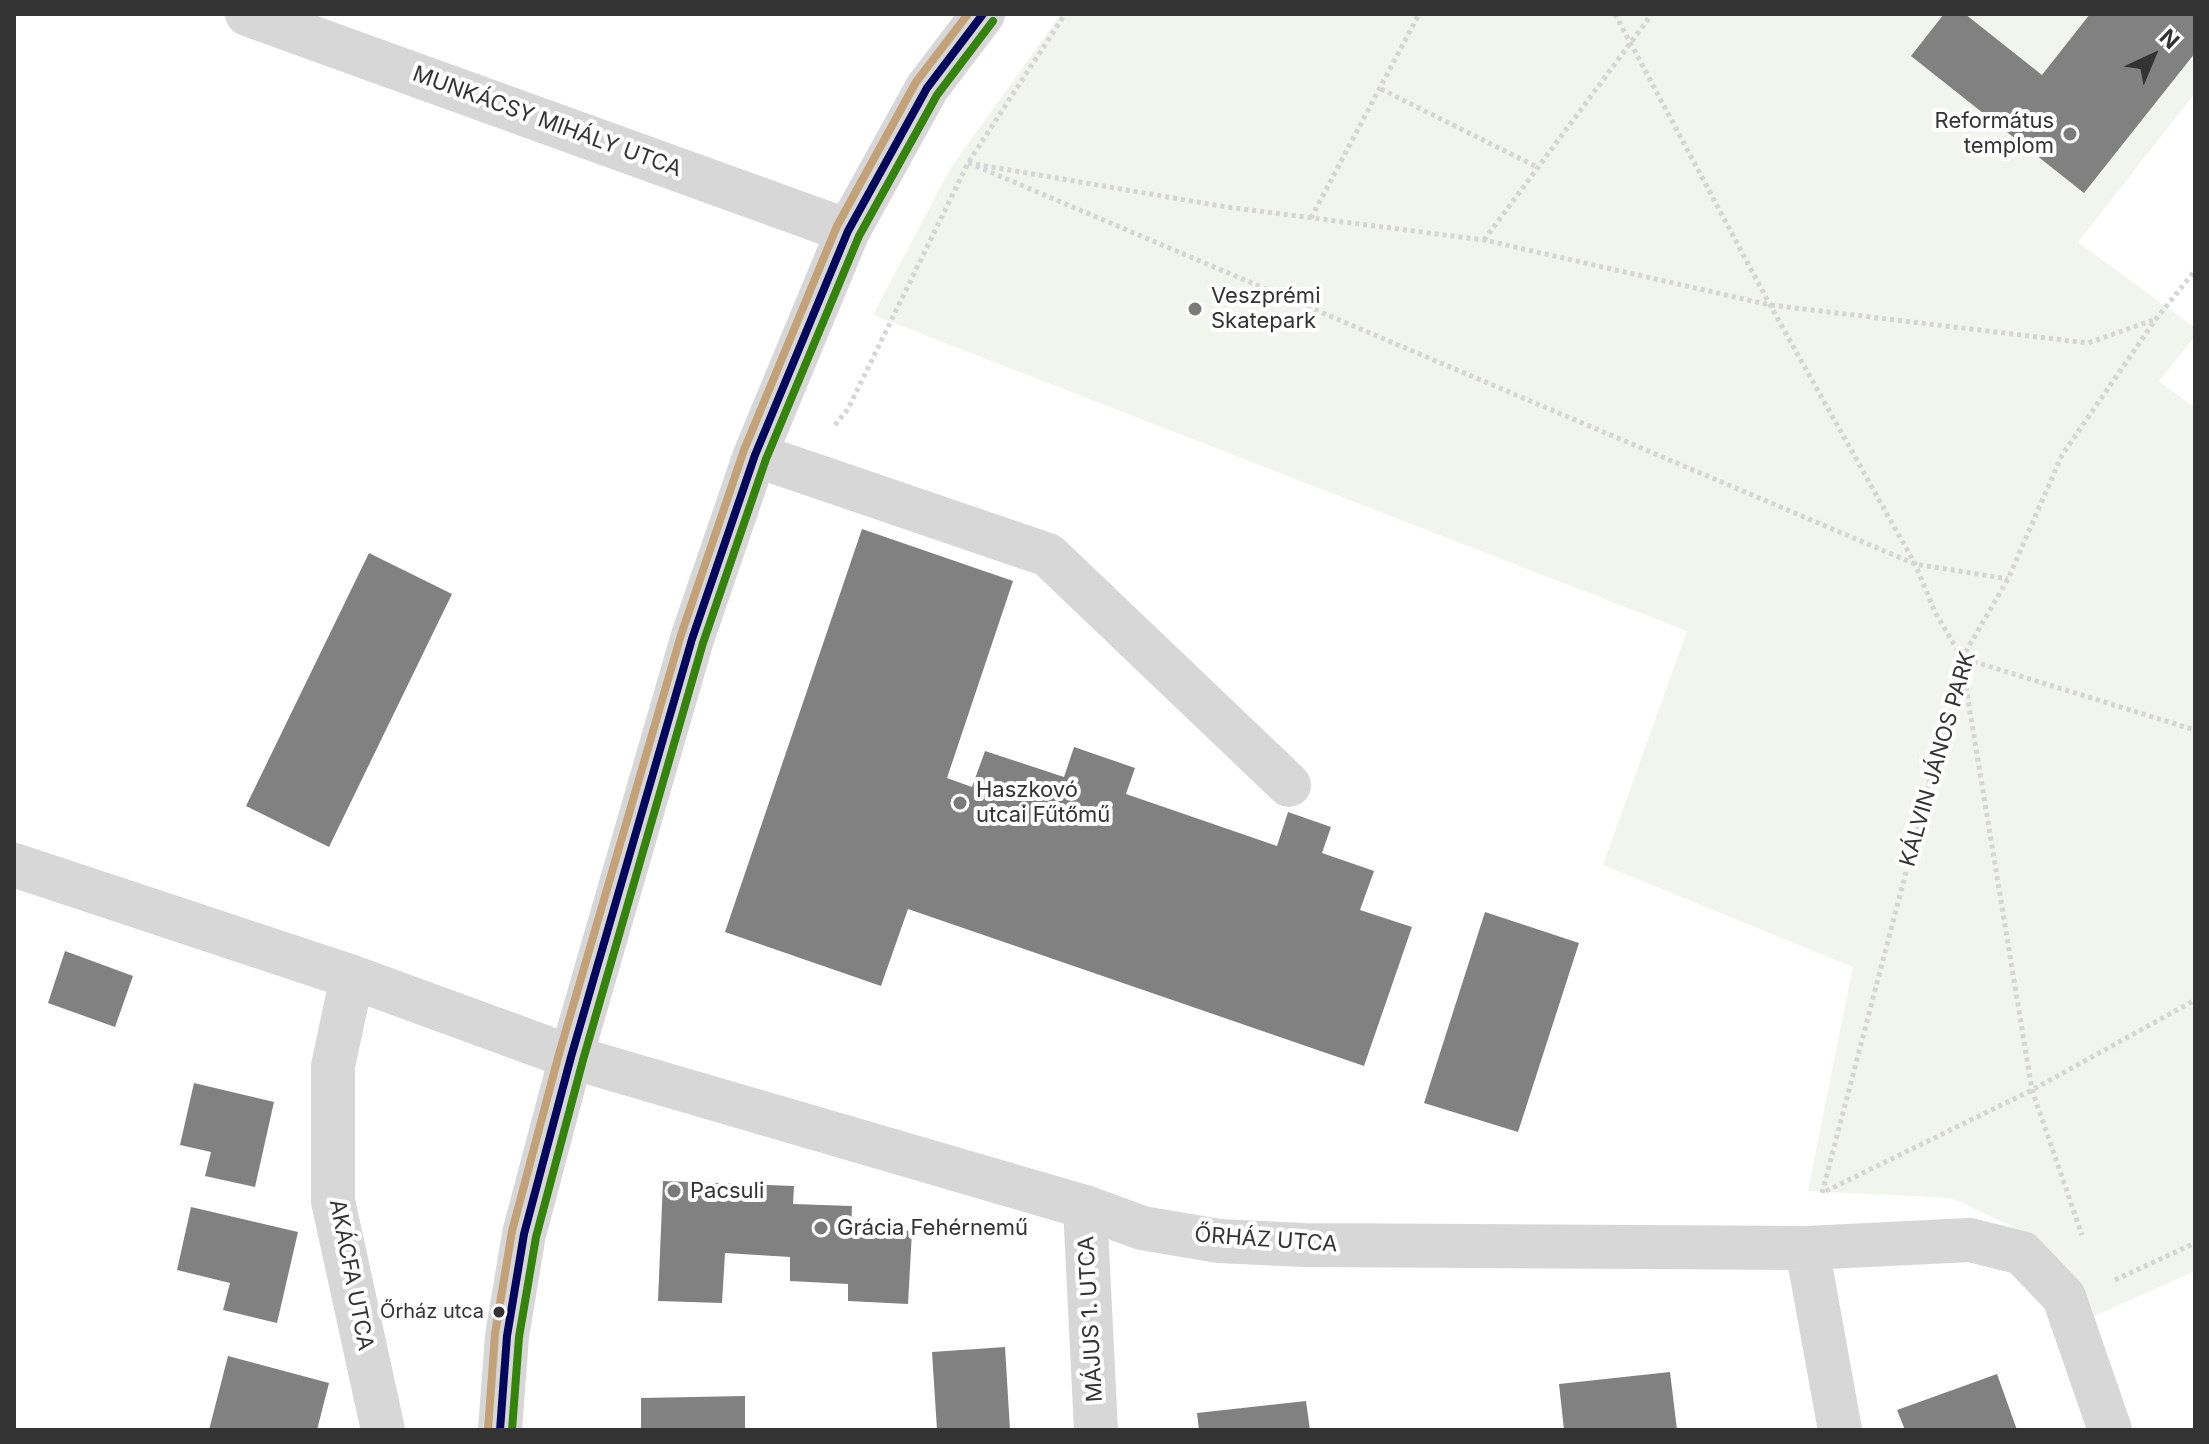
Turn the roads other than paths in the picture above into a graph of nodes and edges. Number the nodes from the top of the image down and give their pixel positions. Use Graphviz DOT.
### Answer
graph roads {
  1 [pos="247,14"];
  2 [pos="983,14"];
  3 [pos="848,231"];
  4 [pos="755,455"];
  5 [pos="1289,785"];
  6 [pos="14,865"];
  7 [pos="352,977"];
  8 [pos="571,1057"];
  9 [pos="1085,1207"];
  10 [pos="1807,1248"];
  11 [pos="383,1430"];
  12 [pos="500,1430"];
  13 [pos="1096,1430"];
  14 [pos="1840,1430"];
  15 [pos="2110,1430"];
  1 -- 3 [label="street, MUNKÁCSY MIHÁLY UTCA"];
  2 -- 3 [label="street"];
  3 -- 4 [label="street"];
  4 -- 5 [label="street"];
  4 -- 8 [label="street"];
  6 -- 7 [label="street, ŐRHÁZ UTCA"];
  7 -- 8 [label="street, ŐRHÁZ UTCA"];
  7 -- 11 [label="street, AKÁCFA UTCA"];
  8 -- 9 [label="street, ŐRHÁZ UTCA"];
  8 -- 12 [label="street"];
  9 -- 10 [label="street, ŐRHÁZ UTCA"];
  9 -- 13 [label="street, MÁJUS 1. UTCA"];
  10 -- 14 [label="street"];
  10 -- 15 [label="street, ŐRHÁZ UTCA"];
}
